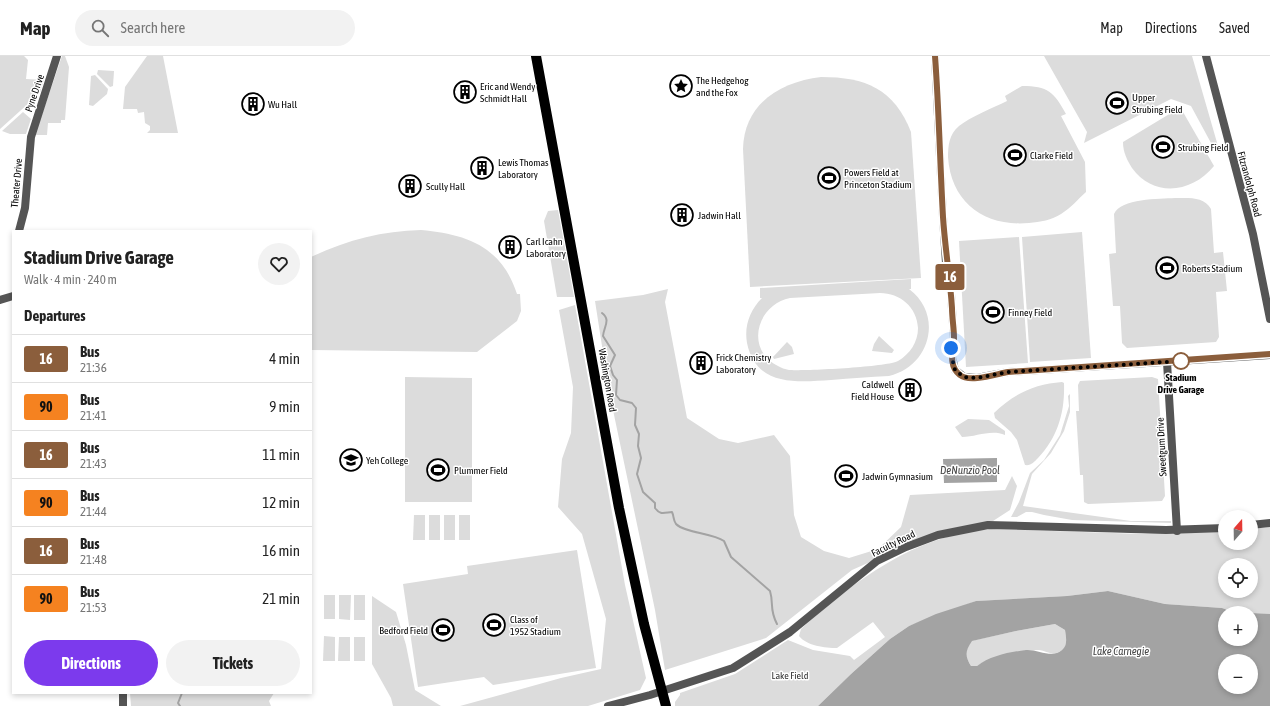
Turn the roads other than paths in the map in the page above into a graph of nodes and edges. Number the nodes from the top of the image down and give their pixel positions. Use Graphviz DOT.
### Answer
graph roads {
  1 [pos="57,56"];
  2 [pos="536,56"];
  3 [pos="935,56"];
  4 [pos="1206,56"];
  5 [pos="31,137"];
  6 [pos="19,230"];
  7 [pos="12,296"];
  8 [pos="0,300"];
  9 [pos="1270,319"];
  10 [pos="1270,354"];
  11 [pos="1166,362"];
  12 [pos="1270,523"];
  13 [pos="1258,524"];
  14 [pos="1218,528"];
  15 [pos="1177,530"];
  16 [pos="661,692"];
  17 [pos="123,694"];
  18 [pos="123,706"];
  19 [pos="608,706"];
  20 [pos="666,706"];
  1 -- 5 [label="street, Pyne Drive"];
  2 -- 16 [label="main road, Washington Road"];
  3 -- 11 [label="street"];
  4 -- 9 [label="street, Fitzrandolph Road"];
  5 -- 6 [label="street, Theater Drive"];
  7 -- 8 [label="street"];
  10 -- 11 [label="street"];
  11 -- 15 [label="street, Sweetgum Drive"];
  12 -- 13 [label="street"];
  14 -- 15 [label="street, Faculty Road"];
  15 -- 16 [label="street, Faculty Road"];
  16 -- 19 [label="street, Faculty Road"];
  16 -- 20 [label="main road, Washington Road"];
  17 -- 18 [label="street"];
}
